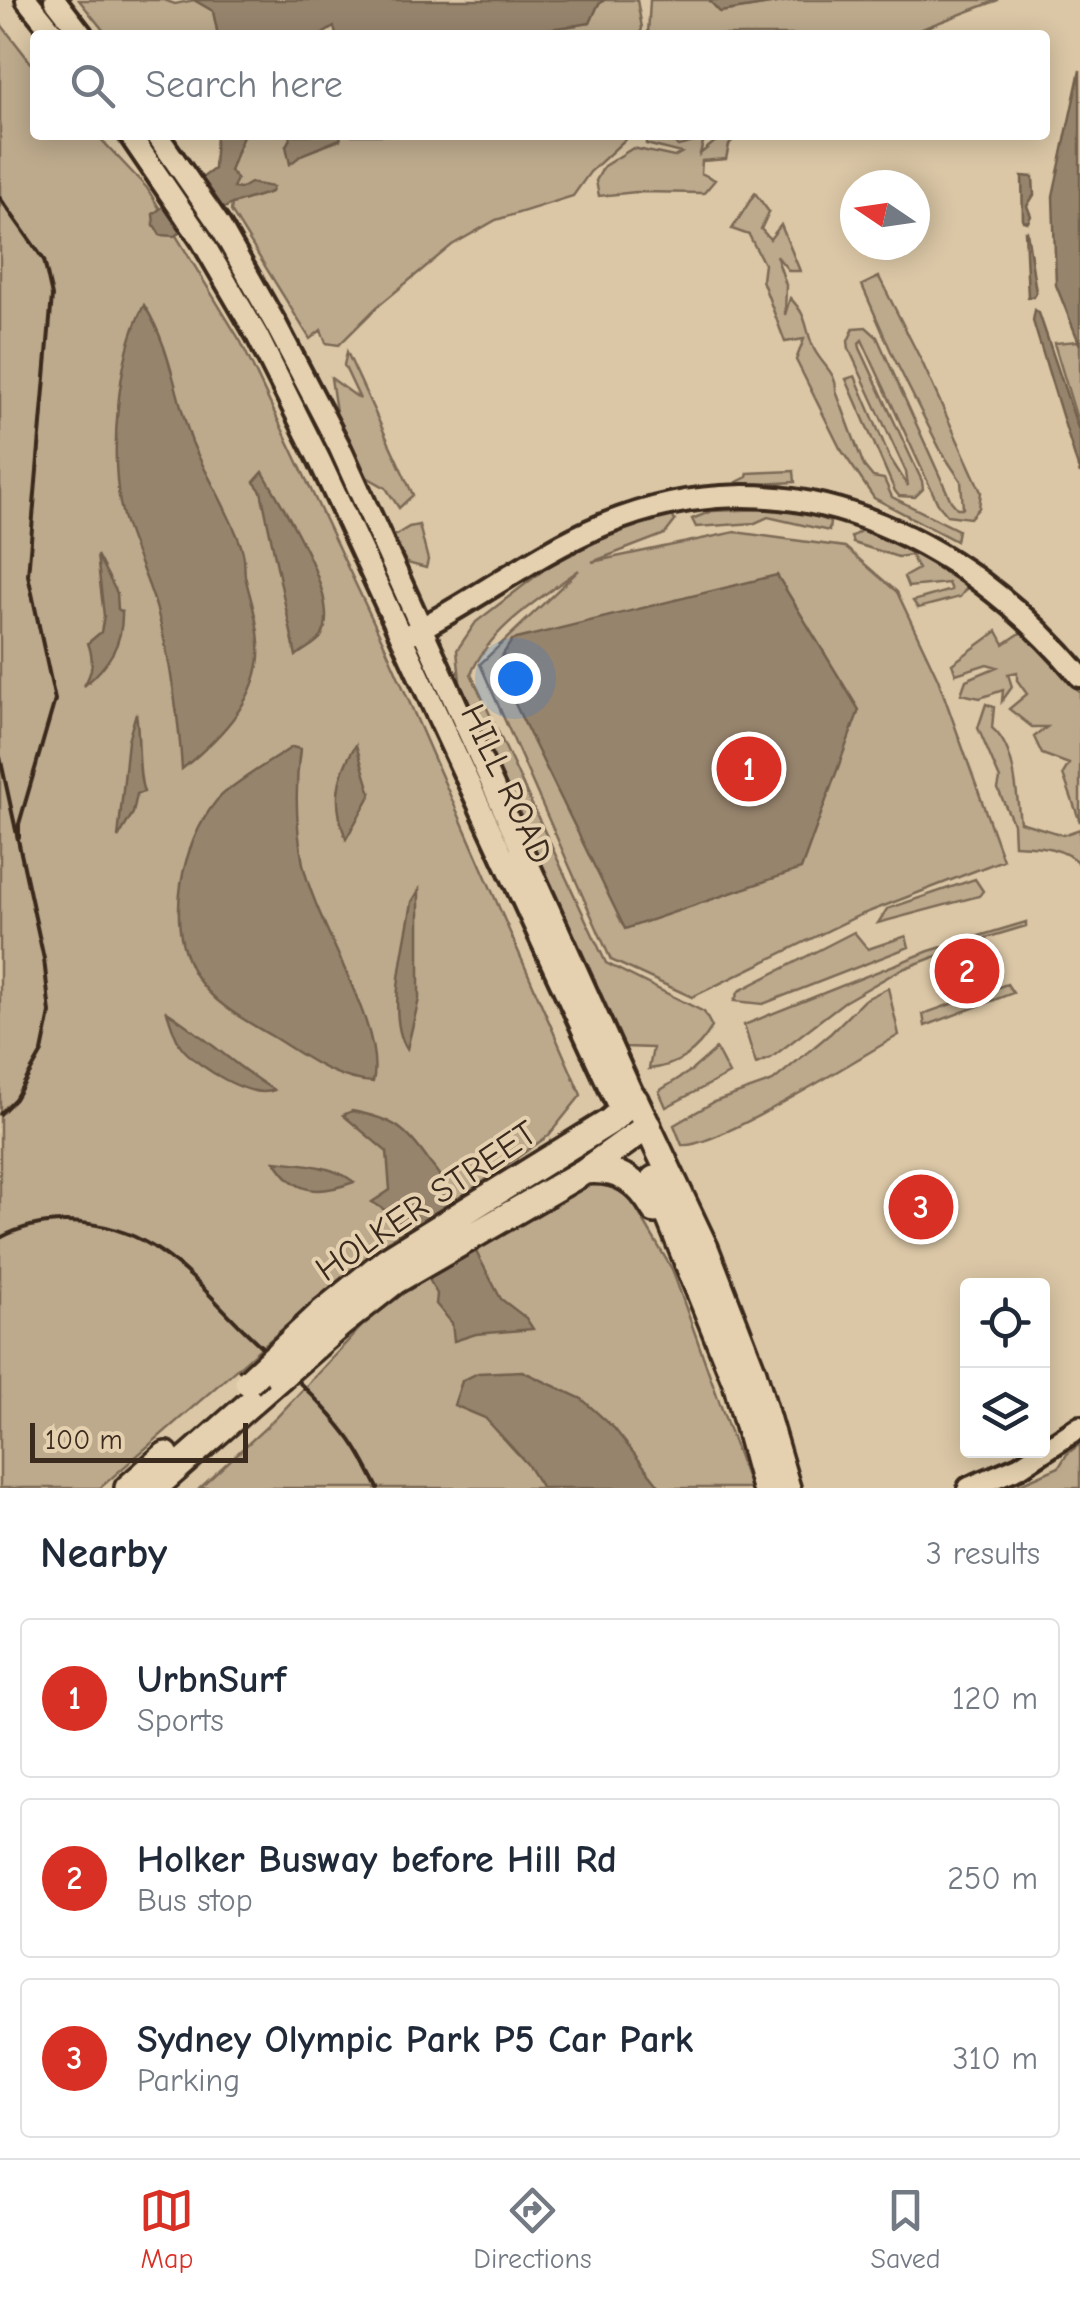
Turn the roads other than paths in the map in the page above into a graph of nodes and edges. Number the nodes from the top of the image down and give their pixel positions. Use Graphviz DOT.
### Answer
graph roads {
  1 [pos="28,0"];
  2 [pos="55,0"];
  3 [pos="51,30"];
  4 [pos="78,30"];
  5 [pos="134,140"];
  6 [pos="162,140"];
  7 [pos="411,634"];
  8 [pos="1080,676"];
  9 [pos="628,1106"];
  10 [pos="641,1131"];
  11 [pos="585,1170"];
  12 [pos="688,1266"];
  13 [pos="391,1271"];
  14 [pos="330,1319"];
  15 [pos="1080,1427"];
  16 [pos="128,1488"];
  17 [pos="154,1488"];
  18 [pos="765,1488"];
  19 [pos="787,1488"];
  20 [pos="969,1488"];
  1 -- 3 [label="street"];
  2 -- 4 [label="street"];
  5 -- 7 [label="street, HILL ROAD"];
  6 -- 7 [label="street, HILL ROAD"];
  7 -- 8 [label="street"];
  7 -- 9 [label="street, HILL ROAD"];
  9 -- 10 [label="main road, HILL ROAD"];
  9 -- 13 [label="main road, HOLKER STREET"];
  10 -- 11 [label="main road, HOLKER STREET"];
  10 -- 12 [label="main road, HILL ROAD"];
  10 -- 19 [label="main road, HILL ROAD"];
  11 -- 12 [label="main road"];
  11 -- 13 [label="main road, HOLKER STREET"];
  12 -- 18 [label="main road, HILL ROAD"];
  13 -- 14 [label="main road, HOLKER STREET"];
  14 -- 16 [label="main road, HOLKER STREET, bridge"];
  14 -- 17 [label="main road, HOLKER STREET, bridge"];
  15 -- 20 [label="street"];
}
